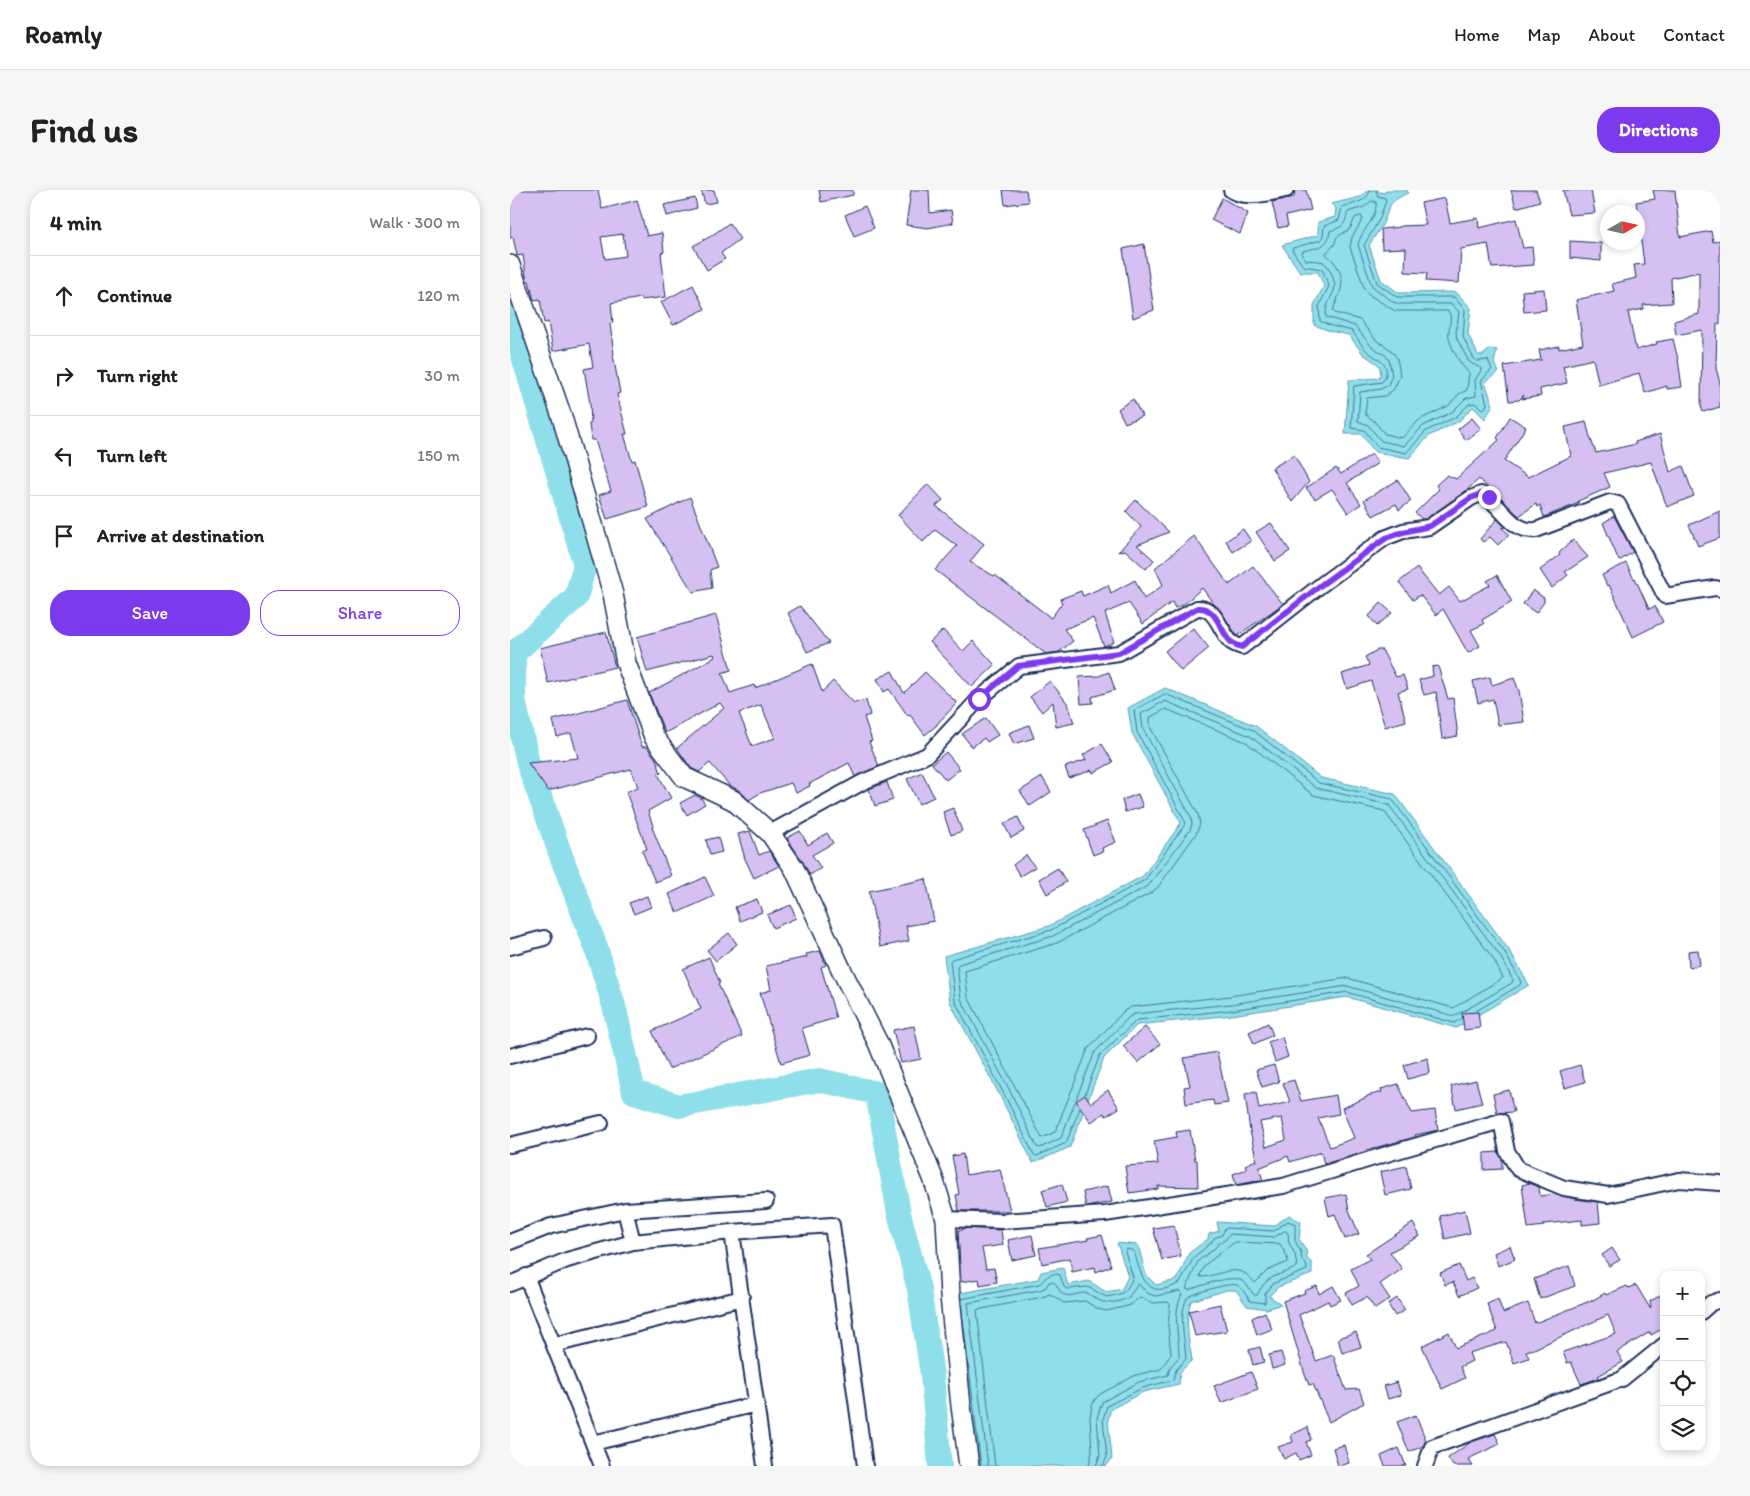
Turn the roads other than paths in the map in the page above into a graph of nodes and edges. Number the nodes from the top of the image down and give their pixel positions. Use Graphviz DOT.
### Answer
graph roads {
  1 [pos="1231,190"];
  2 [pos="1286,190"];
  3 [pos="510,266"];
  4 [pos="1720,589"];
  5 [pos="770,833"];
  6 [pos="544,938"];
  7 [pos="510,947"];
  8 [pos="587,1036"];
  9 [pos="510,1056"];
  10 [pos="601,1123"];
  11 [pos="510,1145"];
  12 [pos="1720,1183"];
  13 [pos="766,1201"];
  14 [pos="625,1210"];
  15 [pos="946,1219"];
  16 [pos="732,1232"];
  17 [pos="511,1238"];
  18 [pos="633,1242"];
  19 [pos="526,1276"];
  20 [pos="510,1284"];
  21 [pos="742,1298"];
  22 [pos="1720,1300"];
  23 [pos="1705,1308"];
  24 [pos="554,1345"];
  25 [pos="1660,1348"];
  26 [pos="757,1404"];
  27 [pos="593,1443"];
  28 [pos="602,1466"];
  29 [pos="765,1466"];
  30 [pos="865,1466"];
  31 [pos="970,1466"];
  32 [pos="1425,1466"];
  1 -- 2 [label="street"];
  3 -- 5 [label="street"];
  4 -- 5 [label="street"];
  5 -- 15 [label="street"];
  6 -- 7 [label="street"];
  8 -- 9 [label="street"];
  10 -- 11 [label="street"];
  12 -- 15 [label="street"];
  13 -- 14 [label="street"];
  14 -- 17 [label="street"];
  14 -- 18 [label="street"];
  15 -- 31 [label="street"];
  16 -- 18 [label="street"];
  16 -- 21 [label="street"];
  16 -- 30 [label="street"];
  18 -- 19 [label="street"];
  19 -- 20 [label="street"];
  19 -- 24 [label="street"];
  21 -- 24 [label="street"];
  21 -- 26 [label="street"];
  22 -- 23 [label="street"];
  24 -- 27 [label="street"];
  25 -- 32 [label="street"];
  26 -- 27 [label="street"];
  26 -- 29 [label="street"];
  27 -- 28 [label="street"];
}
